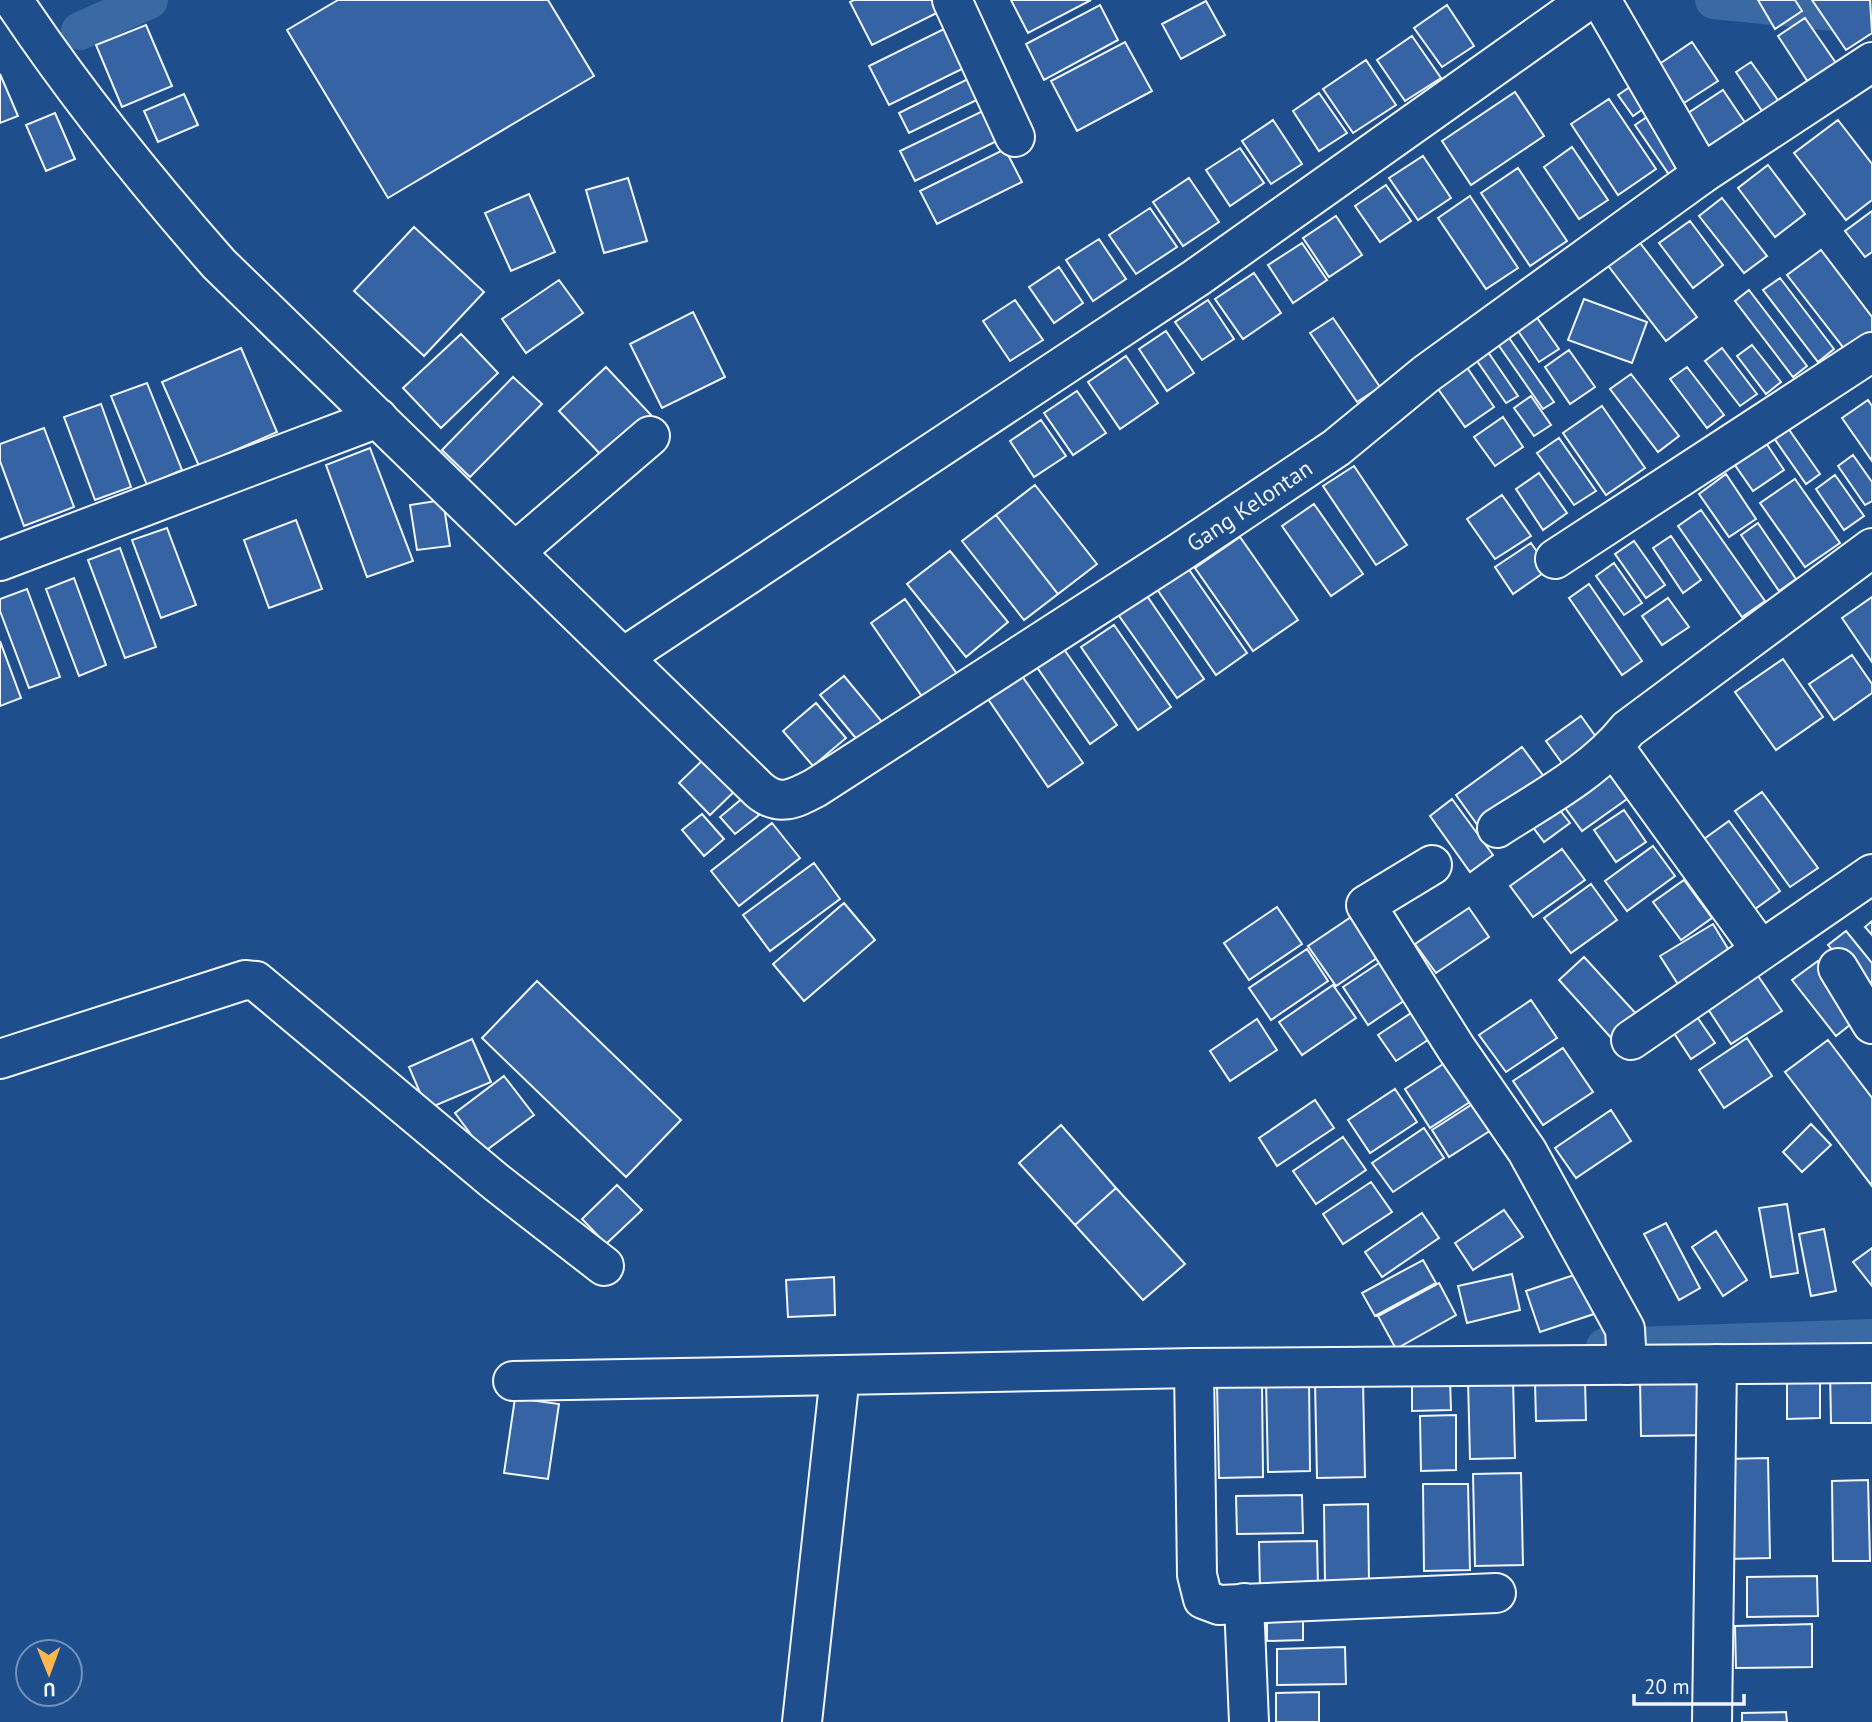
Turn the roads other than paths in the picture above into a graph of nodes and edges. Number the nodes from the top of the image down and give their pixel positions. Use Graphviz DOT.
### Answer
graph roads {
  1 [pos="13,0"];
  2 [pos="952,0"];
  3 [pos="1588,0"];
  4 [pos="1601,0"];
  5 [pos="1872,62"];
  6 [pos="1015,137"];
  7 [pos="1702,174"];
  8 [pos="1872,352"];
  9 [pos="378,418"];
  10 [pos="650,436"];
  11 [pos="1872,548"];
  12 [pos="516,551"];
  13 [pos="1555,559"];
  14 [pos="0,561"];
  15 [pos="625,656"];
  16 [pos="1614,747"];
  17 [pos="1497,828"];
  18 [pos="1432,865"];
  19 [pos="1872,874"];
  20 [pos="1760,948"];
  21 [pos="1838,968"];
  22 [pos="1872,1024"];
  23 [pos="1631,1040"];
  24 [pos="0,1059"];
  25 [pos="604,1266"];
  26 [pos="1872,1363"];
  27 [pos="1717,1364"];
  28 [pos="1627,1365"];
  29 [pos="1194,1368"];
  30 [pos="840,1375"];
  31 [pos="513,1381"];
  32 [pos="1496,1593"];
  33 [pos="1244,1603"];
  34 [pos="802,1722"];
  35 [pos="1249,1722"];
  36 [pos="1712,1722"];
  1 -- 9 [label="street"];
  2 -- 6 [label="street"];
  3 -- 15 [label="street"];
  4 -- 7 [label="street"];
  5 -- 7 [label="street, Gang Kelontan"];
  7 -- 15 [label="street, Gang Kelontan"];
  8 -- 13 [label="street"];
  9 -- 12 [label="street"];
  9 -- 14 [label="street"];
  10 -- 12 [label="street"];
  11 -- 16 [label="street"];
  12 -- 15 [label="street"];
  16 -- 17 [label="street"];
  16 -- 20 [label="street"];
  18 -- 28 [label="street"];
  19 -- 20 [label="street"];
  20 -- 23 [label="street"];
  21 -- 22 [label="street"];
  24 -- 25 [label="street"];
  26 -- 27 [label="street"];
  27 -- 28 [label="street"];
  27 -- 36 [label="street"];
  28 -- 29 [label="street"];
  29 -- 30 [label="street"];
  29 -- 33 [label="street"];
  30 -- 31 [label="street"];
  30 -- 34 [label="street"];
  32 -- 33 [label="street"];
  33 -- 35 [label="street"];
}
